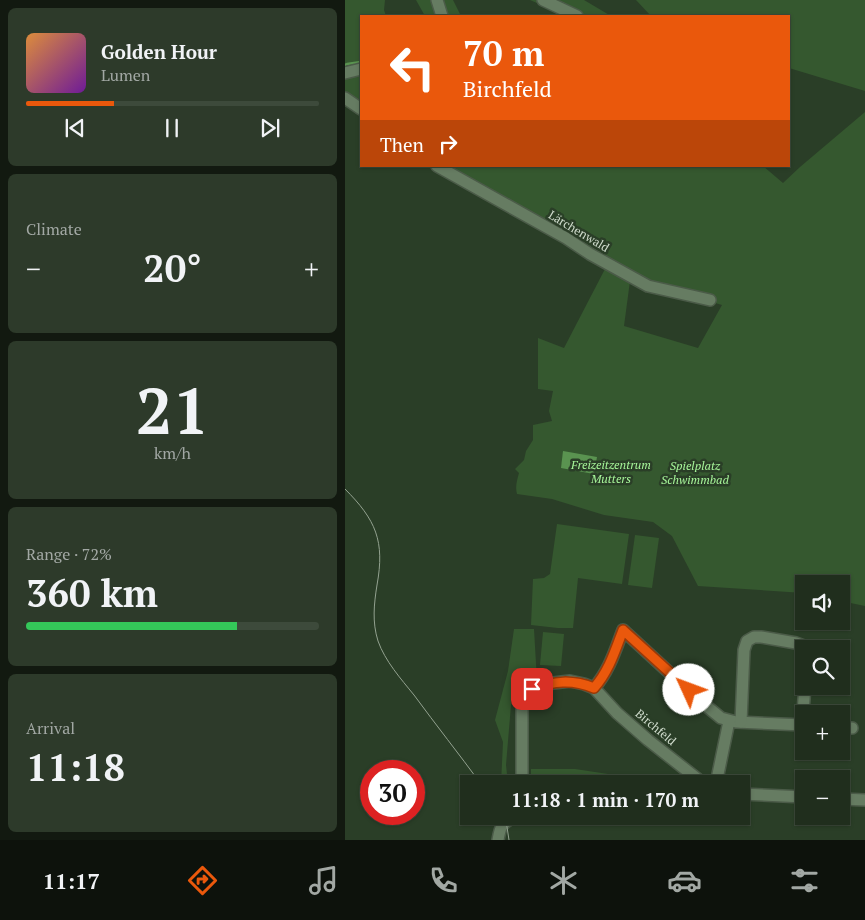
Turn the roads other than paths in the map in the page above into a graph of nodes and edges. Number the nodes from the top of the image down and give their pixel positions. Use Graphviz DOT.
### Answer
graph roads {
  1 [pos="437,0"];
  2 [pos="543,0"];
  3 [pos="442,15"];
  4 [pos="575,15"];
  5 [pos="360,69"];
  6 [pos="345,73"];
  7 [pos="345,98"];
  8 [pos="360,108"];
  9 [pos="439,167"];
  10 [pos="710,300"];
  11 [pos="795,642"];
  12 [pos="594,688"];
  13 [pos="729,720"];
  14 [pos="741,722"];
  15 [pos="795,725"];
  16 [pos="522,775"];
  17 [pos="693,775"];
  18 [pos="718,775"];
  19 [pos="750,794"];
  20 [pos="795,797"];
  21 [pos="850,799"];
  22 [pos="865,800"];
  23 [pos="501,825"];
  24 [pos="498,840"];
  1 -- 3 [label="street"];
  2 -- 4 [label="street"];
  5 -- 6 [label="street"];
  7 -- 8 [label="street"];
  9 -- 10 [label="street, Lärchenwald"];
  11 -- 14 [label="street"];
  12 -- 13 [label="street"];
  12 -- 16 [label="street"];
  12 -- 17 [label="street, Birchfeld"];
  13 -- 14 [label="street"];
  13 -- 18 [label="street"];
  14 -- 15 [label="street"];
  19 -- 20 [label="street"];
  21 -- 22 [label="street"];
  23 -- 24 [label="street"];
}
